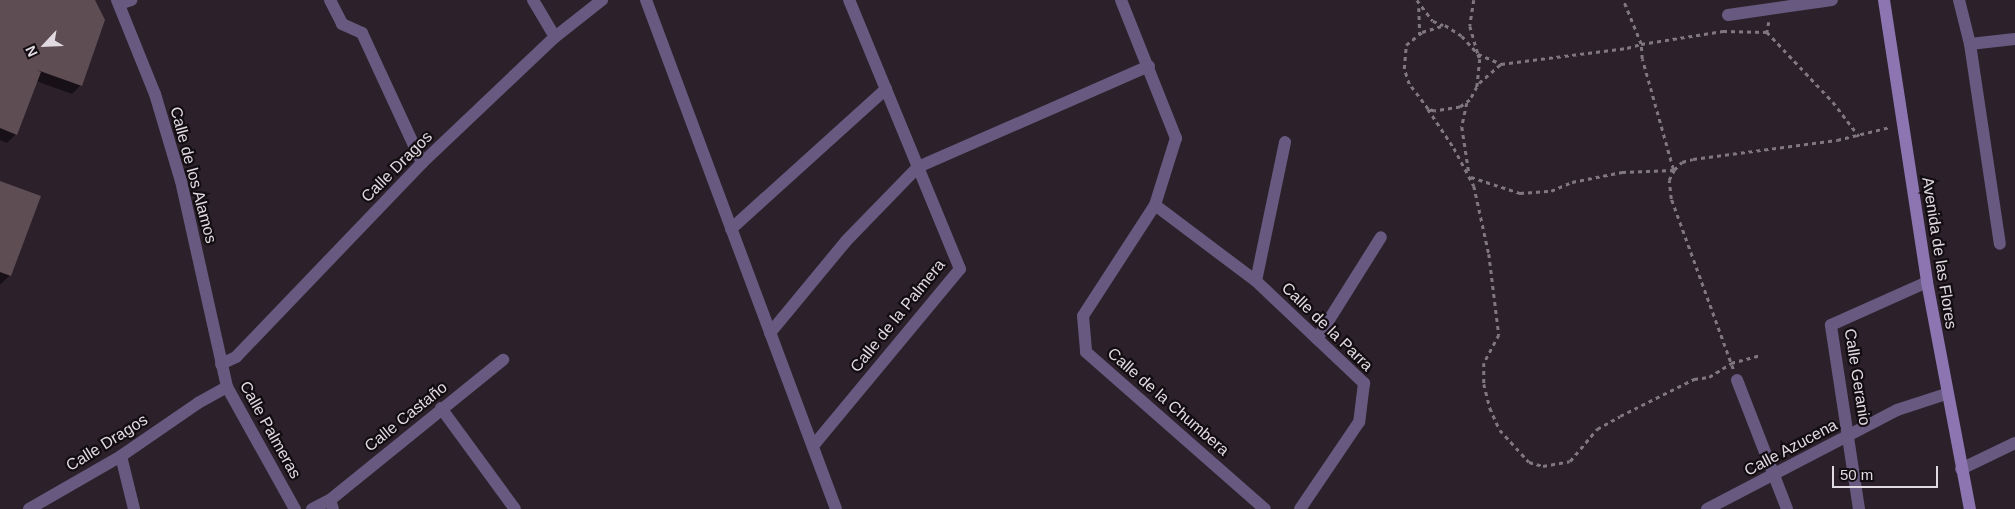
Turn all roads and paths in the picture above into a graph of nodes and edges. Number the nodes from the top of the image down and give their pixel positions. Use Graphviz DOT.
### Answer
graph roads {
  1 [pos="330,0"];
  2 [pos="533,0"];
  3 [pos="602,0"];
  4 [pos="646,0"];
  5 [pos="849,0"];
  6 [pos="1121,0"];
  7 [pos="1474,0"];
  8 [pos="1623,0"];
  9 [pos="1832,0"];
  10 [pos="1884,0"];
  11 [pos="1960,0"];
  12 [pos="122,1"];
  13 [pos="1418,1"];
  14 [pos="1779,5"];
  15 [pos="1728,15"];
  16 [pos="1445,26"];
  17 [pos="1767,32"];
  18 [pos="1420,34"];
  19 [pos="554,38"];
  20 [pos="2015,39"];
  21 [pos="1641,44"];
  22 [pos="1970,44"];
  23 [pos="1478,54"];
  24 [pos="1501,64"];
  25 [pos="1149,66"];
  26 [pos="1478,84"];
  27 [pos="886,89"];
  28 [pos="1467,103"];
  29 [pos="1428,109"];
  30 [pos="1903,125"];
  31 [pos="1859,136"];
  32 [pos="1285,142"];
  33 [pos="422,163"];
  34 [pos="918,167"];
  35 [pos="1674,170"];
  36 [pos="1469,176"];
  37 [pos="1154,205"];
  38 [pos="731,229"];
  39 [pos="1382,237"];
  40 [pos="2000,244"];
  41 [pos="1256,281"];
  42 [pos="1927,282"];
  43 [pos="770,333"];
  44 [pos="1317,339"];
  45 [pos="1761,355"];
  46 [pos="503,360"];
  47 [pos="1731,363"];
  48 [pos="222,364"];
  49 [pos="1737,380"];
  50 [pos="227,387"];
  51 [pos="1946,394"];
  52 [pos="441,408"];
  53 [pos="1850,434"];
  54 [pos="2015,443"];
  55 [pos="813,446"];
  56 [pos="121,456"];
  57 [pos="1961,469"];
  58 [pos="1775,476"];
  59 [pos="332,504"];
  60 [pos="29,509"];
  61 [pos="134,509"];
  62 [pos="295,509"];
  63 [pos="312,509"];
  64 [pos="515,509"];
  65 [pos="836,509"];
  66 [pos="1265,509"];
  67 [pos="1300,509"];
  68 [pos="1707,509"];
  69 [pos="1787,509"];
  70 [pos="1859,509"];
  71 [pos="1970,509"];
  1 -- 33 [label="street"];
  2 -- 19 [label="street"];
  3 -- 19 [label="street, Calle Dragos"];
  4 -- 38 [label="street"];
  5 -- 27 [label="street, Calle de la Palmera"];
  6 -- 25 [label="street, Calle de la Chumbera"];
  7 -- 23 [label="path"];
  8 -- 21 [label="path"];
  9 -- 14 [label="street"];
  10 -- 30 [label="street, Avenida de las Flores"];
  11 -- 22 [label="street"];
  12 -- 48 [label="street, Calle de los Alamos"];
  13 -- 16 [label="path"];
  13 -- 18 [label="path"];
  14 -- 15 [label="street"];
  14 -- 17 [label="path"];
  16 -- 18 [label="path"];
  16 -- 23 [label="path"];
  17 -- 21 [label="path"];
  17 -- 31 [label="path"];
  18 -- 29 [label="path"];
  19 -- 33 [label="street, Calle Dragos"];
  20 -- 22 [label="street"];
  21 -- 24 [label="path"];
  21 -- 35 [label="path"];
  22 -- 40 [label="street"];
  23 -- 24 [label="path"];
  23 -- 26 [label="path"];
  24 -- 26 [label="path"];
  25 -- 34 [label="street"];
  25 -- 37 [label="street, Calle de la Chumbera"];
  26 -- 28 [label="path"];
  27 -- 34 [label="street, Calle de la Palmera"];
  27 -- 38 [label="street"];
  28 -- 29 [label="path"];
  28 -- 36 [label="path"];
  29 -- 36 [label="path"];
  30 -- 31 [label="path"];
  30 -- 42 [label="street, Avenida de las Flores"];
  31 -- 35 [label="path"];
  32 -- 41 [label="street"];
  33 -- 48 [label="street, Calle Dragos"];
  34 -- 43 [label="street"];
  34 -- 55 [label="street, Calle de la Palmera"];
  35 -- 36 [label="path"];
  35 -- 47 [label="path"];
  36 -- 47 [label="path"];
  37 -- 41 [label="street, Calle de la Parra"];
  37 -- 66 [label="street, Calle de la Chumbera"];
  38 -- 43 [label="street"];
  39 -- 44 [label="street"];
  41 -- 44 [label="street, Calle de la Parra"];
  42 -- 51 [label="street, Avenida de las Flores"];
  42 -- 53 [label="street, Calle Geranio"];
  43 -- 55 [label="street"];
  44 -- 67 [label="street, Calle de la Parra"];
  45 -- 47 [label="path"];
  46 -- 52 [label="street, Calle Castaño"];
  47 -- 49 [label="path"];
  48 -- 50 [label="street, Calle Palmeras"];
  49 -- 58 [label="street"];
  50 -- 56 [label="street, Calle Dragos"];
  50 -- 62 [label="street, Calle Palmeras"];
  51 -- 53 [label="street, Calle Azucena"];
  51 -- 57 [label="street, Avenida de las Flores"];
  52 -- 59 [label="street, Calle Castaño"];
  52 -- 64 [label="street"];
  53 -- 58 [label="street, Calle Azucena"];
  53 -- 70 [label="street, Calle Geranio"];
  54 -- 57 [label="street"];
  55 -- 65 [label="street"];
  56 -- 60 [label="street, Calle Dragos"];
  56 -- 61 [label="street"];
  57 -- 71 [label="street, Avenida de las Flores"];
  58 -- 68 [label="street, Calle Azucena"];
  58 -- 69 [label="street"];
  59 -- 63 [label="street, Calle Castaño"];
}
